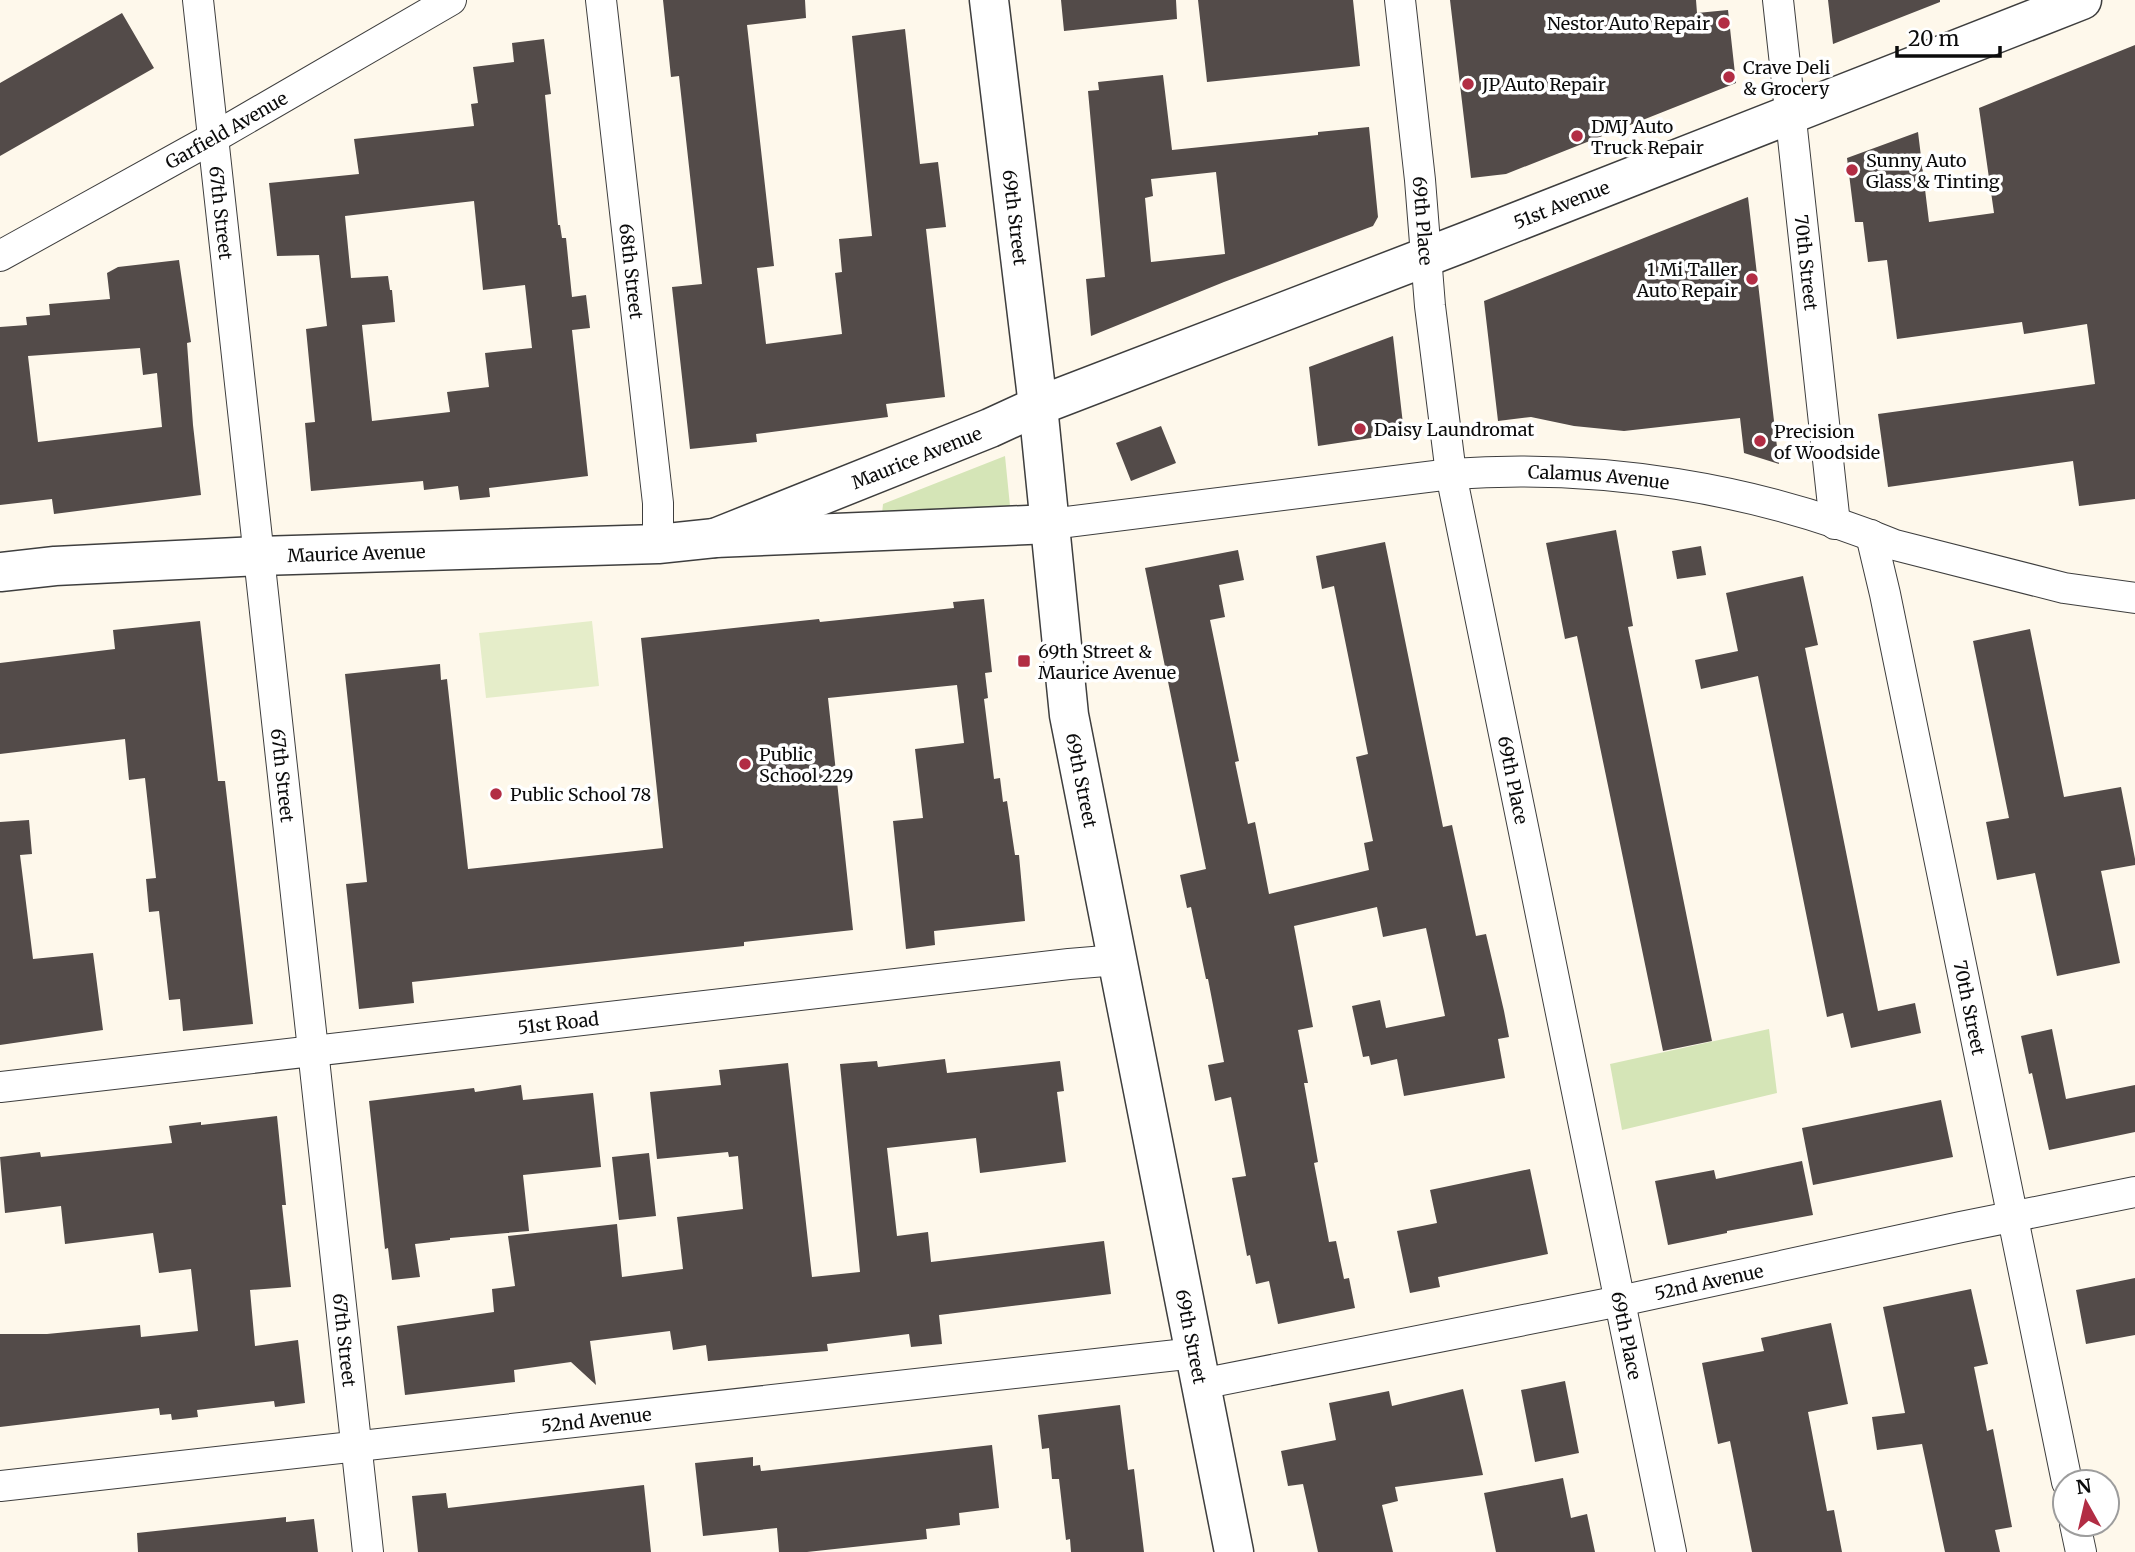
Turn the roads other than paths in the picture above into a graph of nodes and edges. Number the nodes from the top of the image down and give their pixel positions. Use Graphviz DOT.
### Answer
graph roads {
  1 [pos="198,0"];
  2 [pos="451,0"];
  3 [pos="601,0"];
  4 [pos="989,0"];
  5 [pos="1399,0"];
  6 [pos="1778,0"];
  7 [pos="2082,0"];
  8 [pos="1790,114"];
  9 [pos="213,138"];
  10 [pos="0,256"];
  11 [pos="1425,257"];
  12 [pos="1038,406"];
  13 [pos="1451,474"];
  14 [pos="1051,524"];
  15 [pos="1835,524"];
  16 [pos="1871,536"];
  17 [pos="715,538"];
  18 [pos="658,544"];
  19 [pos="259,556"];
  20 [pos="0,572"];
  21 [pos="2135,598"];
  22 [pos="1117,960"];
  23 [pos="313,1051"];
  24 [pos="0,1087"];
  25 [pos="2135,1192"];
  26 [pos="2012,1217"];
  27 [pos="1620,1301"];
  28 [pos="1198,1369"];
  29 [pos="356,1446"];
  30 [pos="2064,1468"];
  31 [pos="0,1486"];
  32 [pos="368,1552"];
  33 [pos="1234,1552"];
  34 [pos="1671,1552"];
  1 -- 9 [label="street, 67th Street"];
  2 -- 9 [label="street, Garfield Avenue"];
  3 -- 18 [label="street, 68th Street"];
  4 -- 12 [label="street, 69th Street"];
  5 -- 11 [label="street, 69th Place"];
  6 -- 8 [label="street, 70th Street"];
  7 -- 8 [label="street, 51st Avenue"];
  8 -- 11 [label="street, 51st Avenue"];
  8 -- 15 [label="street, 70th Street"];
  9 -- 10 [label="street, Garfield Avenue"];
  9 -- 19 [label="street, 67th Street"];
  11 -- 12 [label="street, 51st Avenue"];
  11 -- 13 [label="street, 69th Place"];
  12 -- 14 [label="street, 69th Street"];
  12 -- 17 [label="street, Maurice Avenue"];
  13 -- 14 [label="street, Calamus Avenue"];
  13 -- 15 [label="street, Calamus Avenue"];
  13 -- 27 [label="street, 69th Place"];
  14 -- 17 [label="street, Maurice Avenue"];
  14 -- 22 [label="street, 69th Street"];
  15 -- 16 [label="street, Calamus Avenue"];
  16 -- 21 [label="street, Calamus Avenue"];
  16 -- 26 [label="street, 70th Street"];
  17 -- 18 [label="street, Maurice Avenue"];
  18 -- 19 [label="street, Maurice Avenue"];
  19 -- 20 [label="street, Maurice Avenue"];
  19 -- 23 [label="street, 67th Street"];
  22 -- 23 [label="street, 51st Road"];
  22 -- 28 [label="street, 69th Street"];
  23 -- 24 [label="street, 51st Road"];
  23 -- 29 [label="street, 67th Street"];
  25 -- 26 [label="street, 52nd Avenue"];
  26 -- 27 [label="street, 52nd Avenue"];
  26 -- 30 [label="street, 70th Street"];
  27 -- 28 [label="street, 52nd Avenue"];
  27 -- 34 [label="street, 69th Place"];
  28 -- 29 [label="street, 52nd Avenue"];
  28 -- 33 [label="street, 69th Street"];
  29 -- 31 [label="street, 52nd Avenue"];
  29 -- 32 [label="street, 67th Street"];
}
